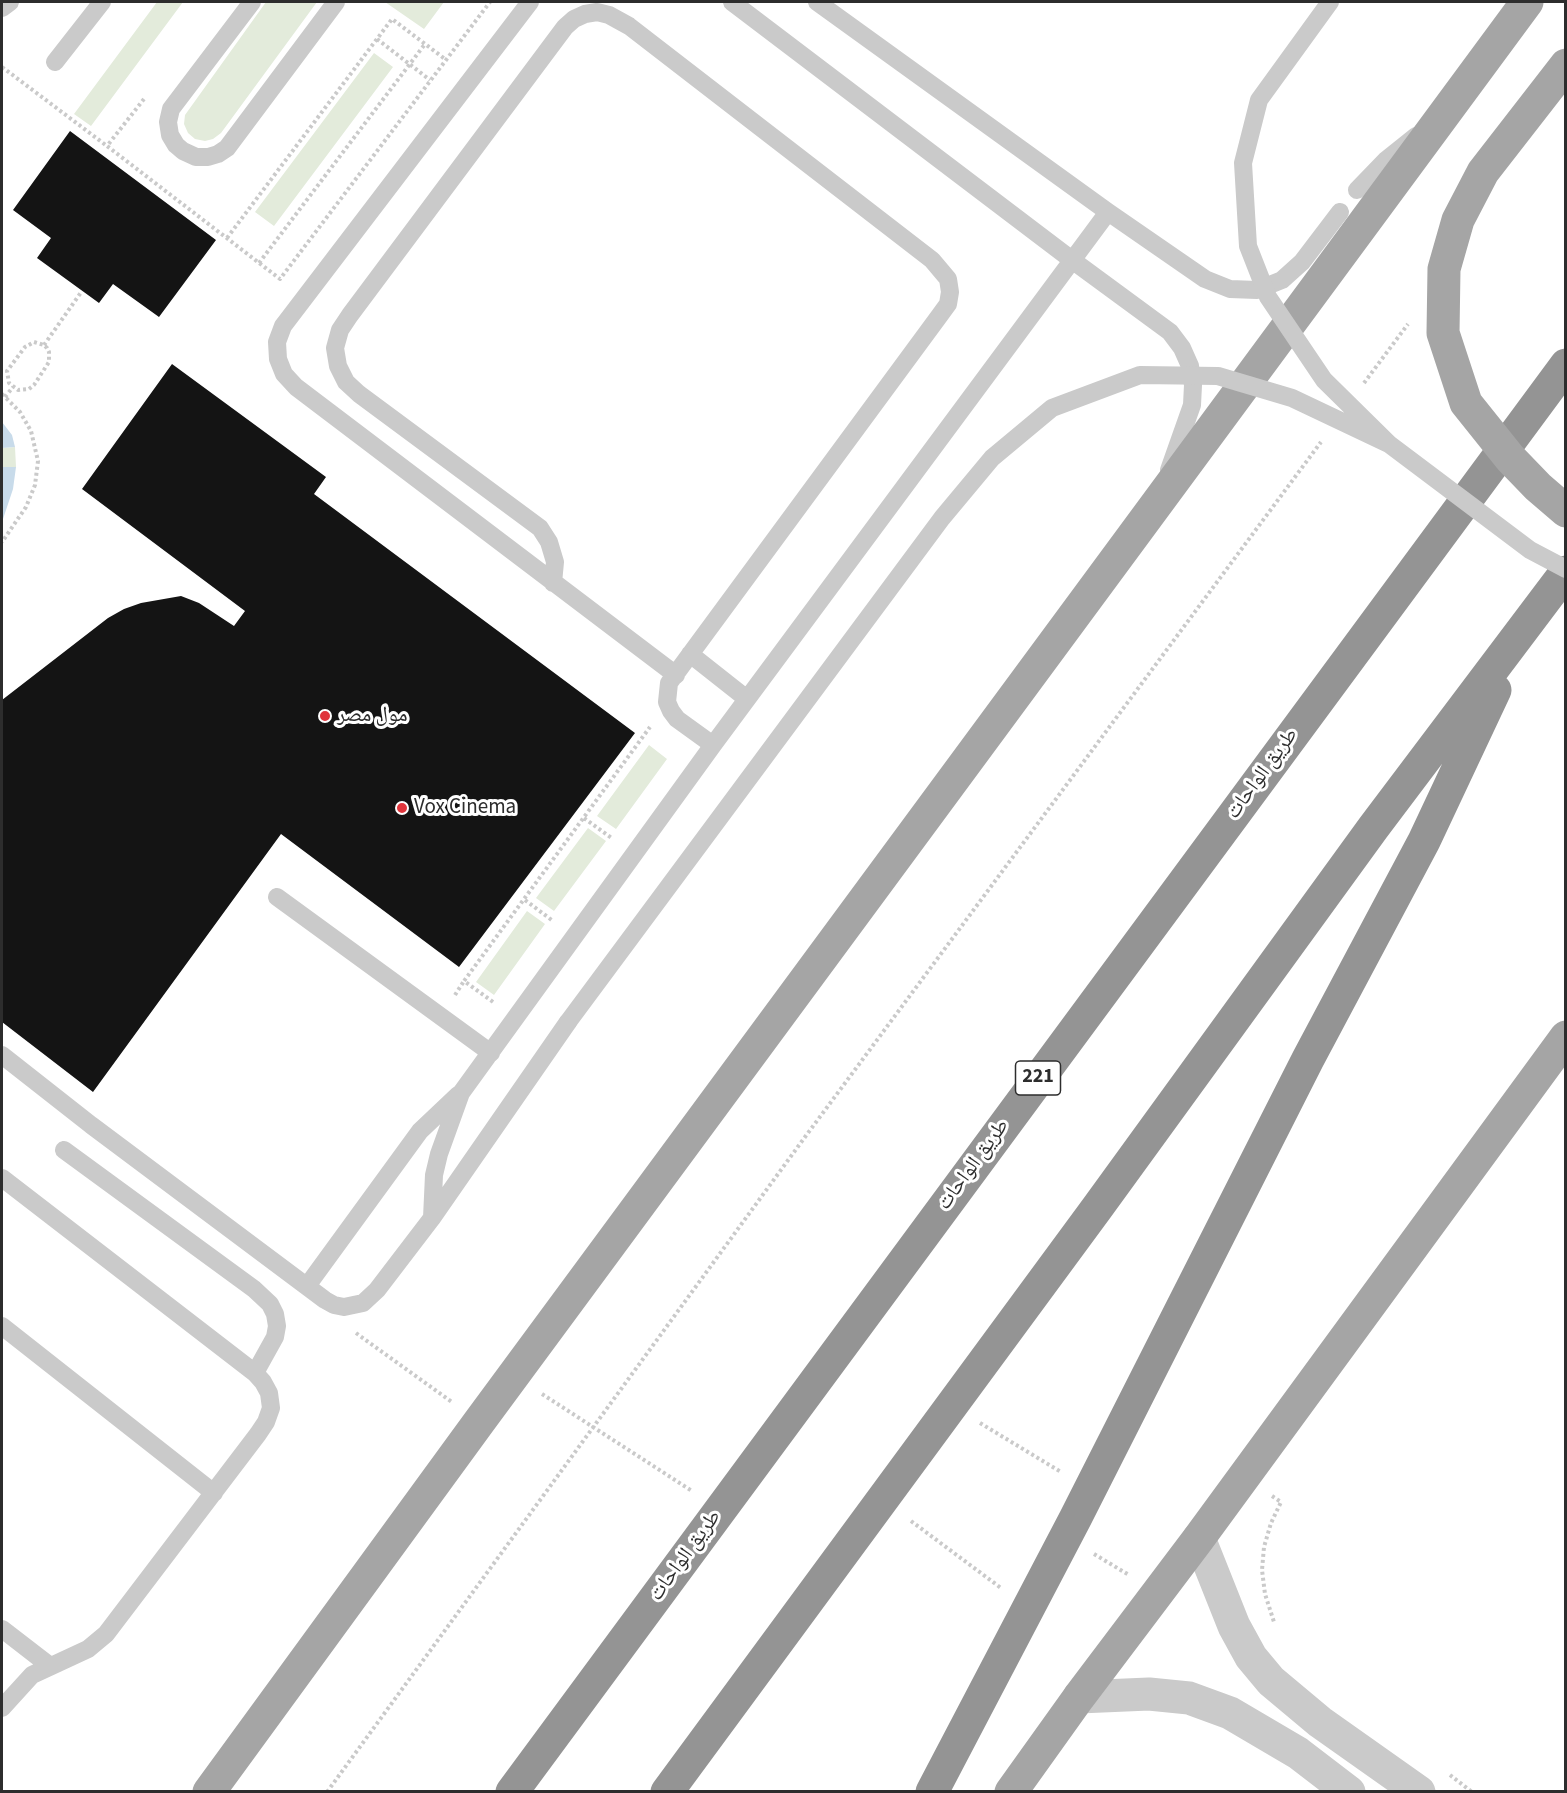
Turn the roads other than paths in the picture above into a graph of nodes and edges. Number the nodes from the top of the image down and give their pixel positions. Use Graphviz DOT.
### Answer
graph roads {
  1 [pos="10,2"];
  2 [pos="102,2"];
  3 [pos="252,2"];
  4 [pos="336,2"];
  5 [pos="530,2"];
  6 [pos="732,2"];
  7 [pos="817,2"];
  8 [pos="1330,2"];
  9 [pos="1527,2"];
  10 [pos="2,8"];
  11 [pos="55,63"];
  12 [pos="1566,65"];
  13 [pos="1437,126"];
  14 [pos="1357,190"];
  15 [pos="1108,212"];
  16 [pos="1340,212"];
  17 [pos="1072,260"];
  18 [pos="1566,365"];
  19 [pos="1389,444"];
  20 [pos="1159,500"];
  21 [pos="1566,511"];
  22 [pos="1566,570"];
  23 [pos="553,583"];
  24 [pos="1524,629"];
  25 [pos="690,654"];
  26 [pos="676,675"];
  27 [pos="747,699"];
  28 [pos="713,745"];
  29 [pos="277,897"];
  30 [pos="1566,1037"];
  31 [pos="490,1053"];
  32 [pos="2,1055"];
  33 [pos="461,1093"];
  34 [pos="64,1150"];
  35 [pos="2,1178"];
  36 [pos="432,1218"];
  37 [pos="307,1286"];
  38 [pos="2,1326"];
  39 [pos="255,1373"];
  40 [pos="214,1493"];
  41 [pos="1199,1538"];
  42 [pos="2,1629"];
  43 [pos="50,1666"];
  44 [pos="1079,1697"];
  45 [pos="2,1708"];
  46 [pos="1320,1722"];
  47 [pos="1298,1753"];
  48 [pos="209,1791"];
  49 [pos="512,1791"];
  50 [pos="667,1791"];
  51 [pos="932,1791"];
  52 [pos="1011,1791"];
  53 [pos="1349,1791"];
  54 [pos="1419,1791"];
  1 -- 10 [label="lane"];
  2 -- 11 [label="lane"];
  3 -- 4 [label="lane"];
  5 -- 23 [label="lane"];
  6 -- 17 [label="lane"];
  7 -- 15 [label="lane"];
  8 -- 19 [label="lane, bridge"];
  9 -- 13 [label="main road"];
  12 -- 21 [label="main road, bridge"];
  13 -- 14 [label="lane"];
  13 -- 20 [label="main road"];
  15 -- 16 [label="lane"];
  15 -- 17 [label="lane"];
  17 -- 20 [label="lane"];
  17 -- 27 [label="lane"];
  18 -- 49 [label="highway, طريق الواحات / 221"];
  19 -- 22 [label="lane, bridge"];
  19 -- 36 [label="lane, bridge"];
  20 -- 48 [label="main road"];
  22 -- 24 [label="highway"];
  23 -- 25 [label="lane"];
  23 -- 26 [label="lane"];
  24 -- 50 [label="highway"];
  24 -- 51 [label="highway"];
  25 -- 26 [label="lane"];
  25 -- 27 [label="lane"];
  26 -- 28 [label="lane"];
  27 -- 28 [label="lane"];
  28 -- 31 [label="lane"];
  29 -- 31 [label="lane"];
  30 -- 41 [label="main road"];
  31 -- 33 [label="lane"];
  32 -- 37 [label="lane"];
  33 -- 36 [label="lane"];
  33 -- 37 [label="lane"];
  34 -- 39 [label="lane"];
  35 -- 39 [label="lane"];
  36 -- 37 [label="lane"];
  38 -- 40 [label="lane"];
  39 -- 40 [label="lane"];
  40 -- 43 [label="lane"];
  41 -- 44 [label="main road"];
  41 -- 46 [label="street"];
  42 -- 43 [label="lane"];
  43 -- 45 [label="lane"];
  44 -- 47 [label="street"];
  44 -- 52 [label="main road"];
  46 -- 47 [label="street"];
  46 -- 54 [label="street"];
  47 -- 53 [label="street"];
}
